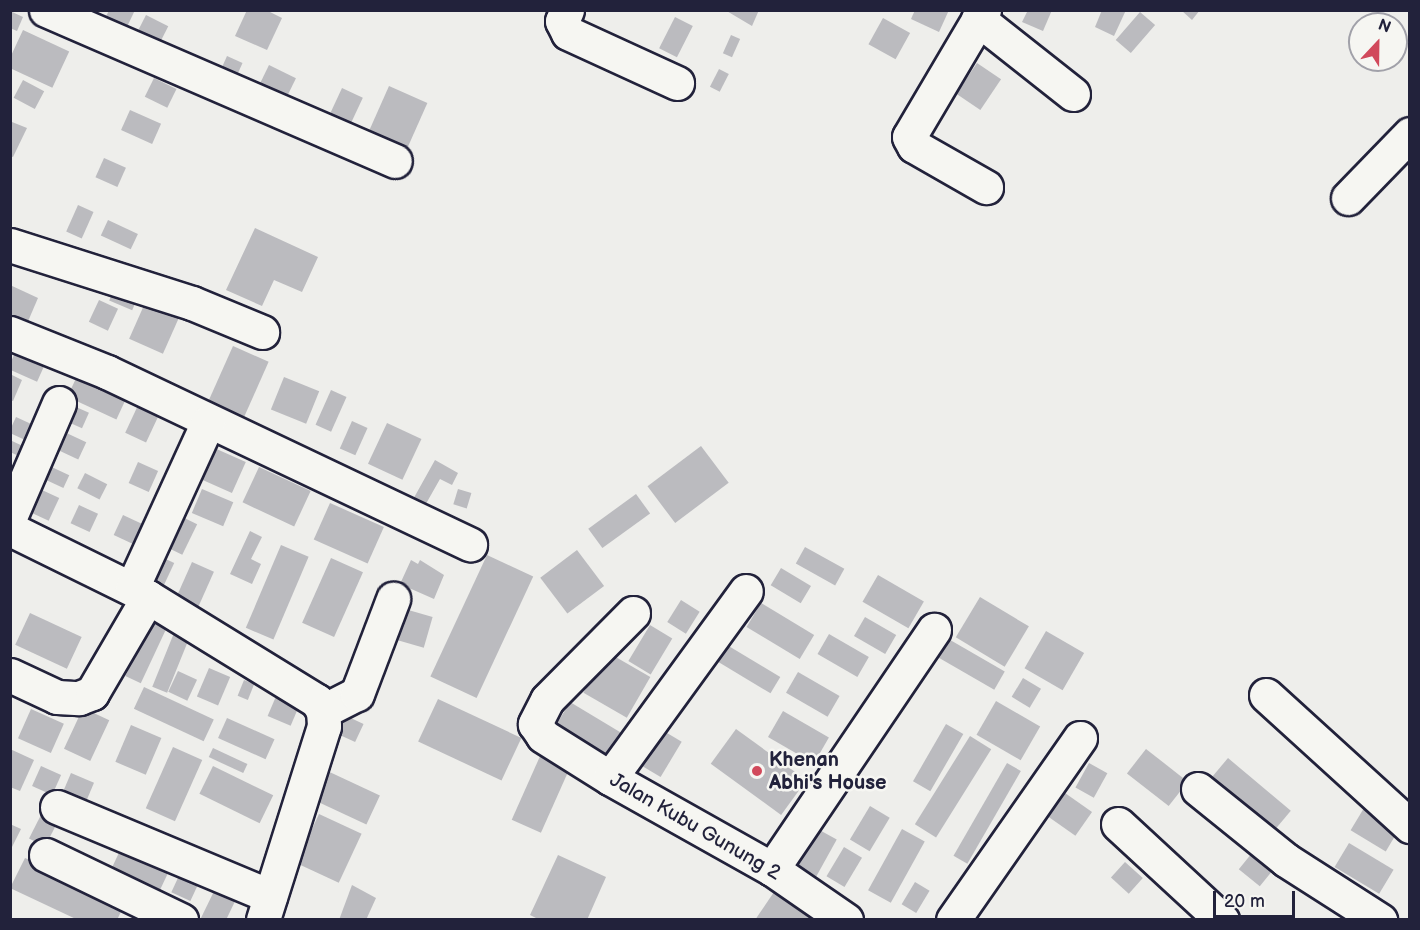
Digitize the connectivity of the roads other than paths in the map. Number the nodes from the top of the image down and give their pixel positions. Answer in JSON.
{"nodes":[{"id":1,"x":46,"y":10,"type":"edge"},
{"id":2,"x":567,"y":10,"type":"edge"},
{"id":3,"x":981,"y":15,"type":"edge"},
{"id":4,"x":677,"y":82,"type":"dead end"},
{"id":5,"x":1073,"y":94,"type":"dead end"},
{"id":6,"x":1410,"y":134,"type":"edge"},
{"id":7,"x":395,"y":161,"type":"dead end"},
{"id":8,"x":986,"y":187,"type":"dead end"},
{"id":9,"x":1348,"y":198,"type":"dead end"},
{"id":10,"x":10,"y":245,"type":"edge"},
{"id":11,"x":262,"y":332,"type":"dead end"},
{"id":12,"x":10,"y":333,"type":"edge"},
{"id":13,"x":59,"y":403,"type":"dead end"},
{"id":14,"x":208,"y":422,"type":"junction"},
{"id":15,"x":10,"y":517,"type":"edge"},
{"id":16,"x":10,"y":529,"type":"edge"},
{"id":17,"x":470,"y":544,"type":"dead end"},
{"id":18,"x":746,"y":591,"type":"dead end"},
{"id":19,"x":140,"y":592,"type":"junction"},
{"id":20,"x":393,"y":599,"type":"dead end"},
{"id":21,"x":633,"y":613,"type":"dead end"},
{"id":22,"x":934,"y":630,"type":"dead end"},
{"id":23,"x":10,"y":675,"type":"edge"},
{"id":24,"x":1266,"y":695,"type":"dead end"},
{"id":25,"x":324,"y":711,"type":"junction"},
{"id":26,"x":1080,"y":738,"type":"dead end"},
{"id":27,"x":610,"y":778,"type":"junction"},
{"id":28,"x":1198,"y":789,"type":"dead end"},
{"id":29,"x":57,"y":807,"type":"dead end"},
{"id":30,"x":1118,"y":825,"type":"dead end"},
{"id":31,"x":1410,"y":826,"type":"edge"},
{"id":32,"x":46,"y":855,"type":"dead end"},
{"id":33,"x":772,"y":869,"type":"junction"},
{"id":34,"x":267,"y":908,"type":"edge"},
{"id":35,"x":181,"y":920,"type":"edge"},
{"id":36,"x":846,"y":920,"type":"edge"},
{"id":37,"x":953,"y":920,"type":"edge"},
{"id":38,"x":1222,"y":920,"type":"edge"},
{"id":39,"x":1380,"y":920,"type":"edge"}],
"edges":[{"from":1,"to":7,"type":"street"},
{"from":2,"to":4,"type":"street"},
{"from":3,"to":5,"type":"street"},
{"from":3,"to":8,"type":"street"},
{"from":6,"to":9,"type":"street"},
{"from":10,"to":11,"type":"street"},
{"from":12,"to":14,"type":"street"},
{"from":13,"to":15,"type":"street"},
{"from":14,"to":17,"type":"street"},
{"from":14,"to":19,"type":"street"},
{"from":16,"to":19,"type":"street"},
{"from":18,"to":27,"type":"street"},
{"from":19,"to":23,"type":"street"},
{"from":19,"to":25,"type":"street"},
{"from":20,"to":25,"type":"street"},
{"from":21,"to":27,"type":"street","name":"Jalan Kubu Gunung 2"},
{"from":22,"to":33,"type":"street"},
{"from":24,"to":31,"type":"street"},
{"from":25,"to":34,"type":"street"},
{"from":26,"to":37,"type":"street"},
{"from":27,"to":33,"type":"street","name":"Jalan Kubu Gunung 2"},
{"from":28,"to":39,"type":"street"},
{"from":29,"to":34,"type":"street"},
{"from":30,"to":38,"type":"street"},
{"from":32,"to":35,"type":"street"},
{"from":33,"to":36,"type":"street","name":"Jalan Kubu Gunung 2"}]}
